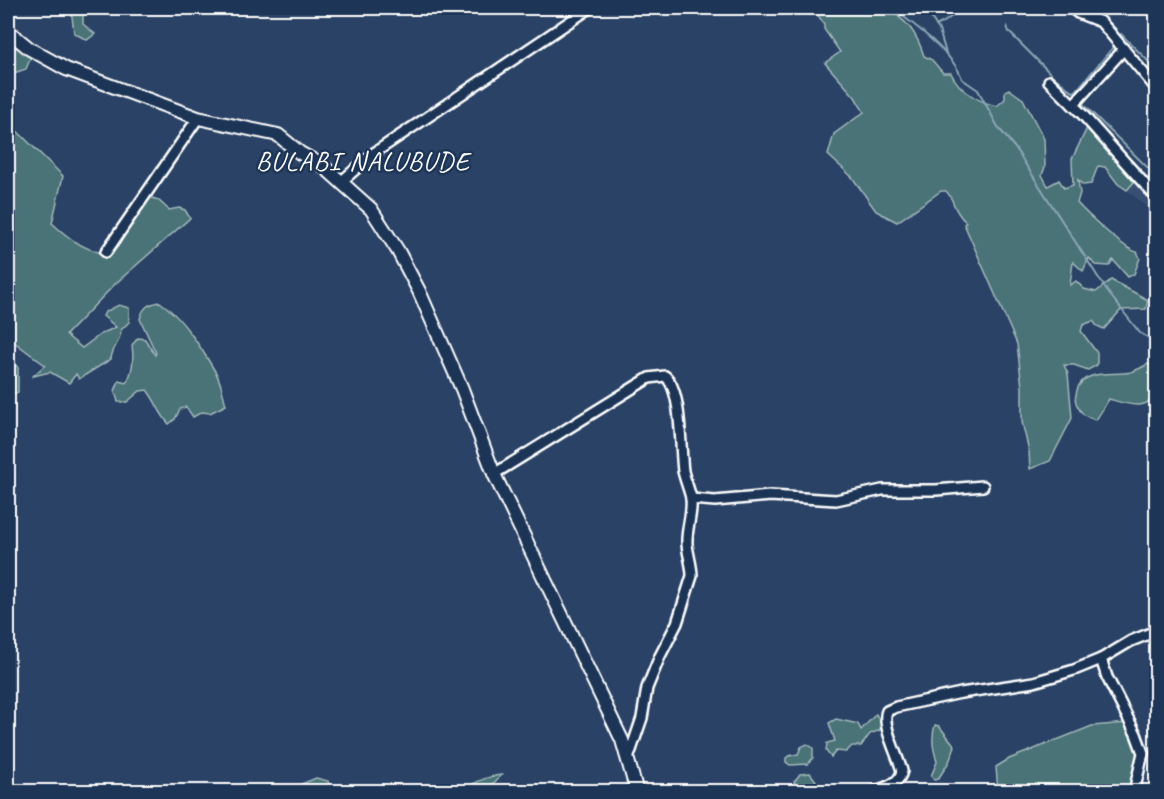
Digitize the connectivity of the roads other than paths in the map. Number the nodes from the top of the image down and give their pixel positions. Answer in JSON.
{"nodes":[{"id":1,"x":590,"y":8,"type":"edge"},
{"id":2,"x":1072,"y":8,"type":"edge"},
{"id":3,"x":8,"y":31,"type":"edge"},
{"id":4,"x":1124,"y":49,"type":"junction"},
{"id":5,"x":1049,"y":81,"type":"dead end"},
{"id":6,"x":1156,"y":87,"type":"edge"},
{"id":7,"x":1073,"y":105,"type":"junction"},
{"id":8,"x":198,"y":118,"type":"junction"},
{"id":9,"x":342,"y":181,"type":"junction"},
{"id":10,"x":1156,"y":196,"type":"edge"},
{"id":11,"x":106,"y":252,"type":"dead end"},
{"id":12,"x":494,"y":474,"type":"junction"},
{"id":13,"x":983,"y":486,"type":"dead end"},
{"id":14,"x":691,"y":499,"type":"junction"},
{"id":15,"x":1156,"y":631,"type":"edge"},
{"id":16,"x":1101,"y":659,"type":"junction"},
{"id":17,"x":628,"y":759,"type":"junction"},
{"id":18,"x":637,"y":792,"type":"edge"},
{"id":19,"x":873,"y":792,"type":"edge"},
{"id":20,"x":1134,"y":792,"type":"edge"}],
"edges":[{"from":1,"to":9,"type":"street"},
{"from":2,"to":4,"type":"street"},
{"from":3,"to":8,"type":"street"},
{"from":4,"to":6,"type":"street"},
{"from":4,"to":7,"type":"street"},
{"from":5,"to":7,"type":"street"},
{"from":7,"to":10,"type":"street"},
{"from":8,"to":9,"type":"street"},
{"from":8,"to":11,"type":"street"},
{"from":9,"to":12,"type":"street"},
{"from":12,"to":14,"type":"street"},
{"from":12,"to":17,"type":"street"},
{"from":13,"to":14,"type":"street"},
{"from":14,"to":17,"type":"street"},
{"from":15,"to":16,"type":"street"},
{"from":16,"to":19,"type":"street"},
{"from":16,"to":20,"type":"street"},
{"from":17,"to":18,"type":"street"}]}
